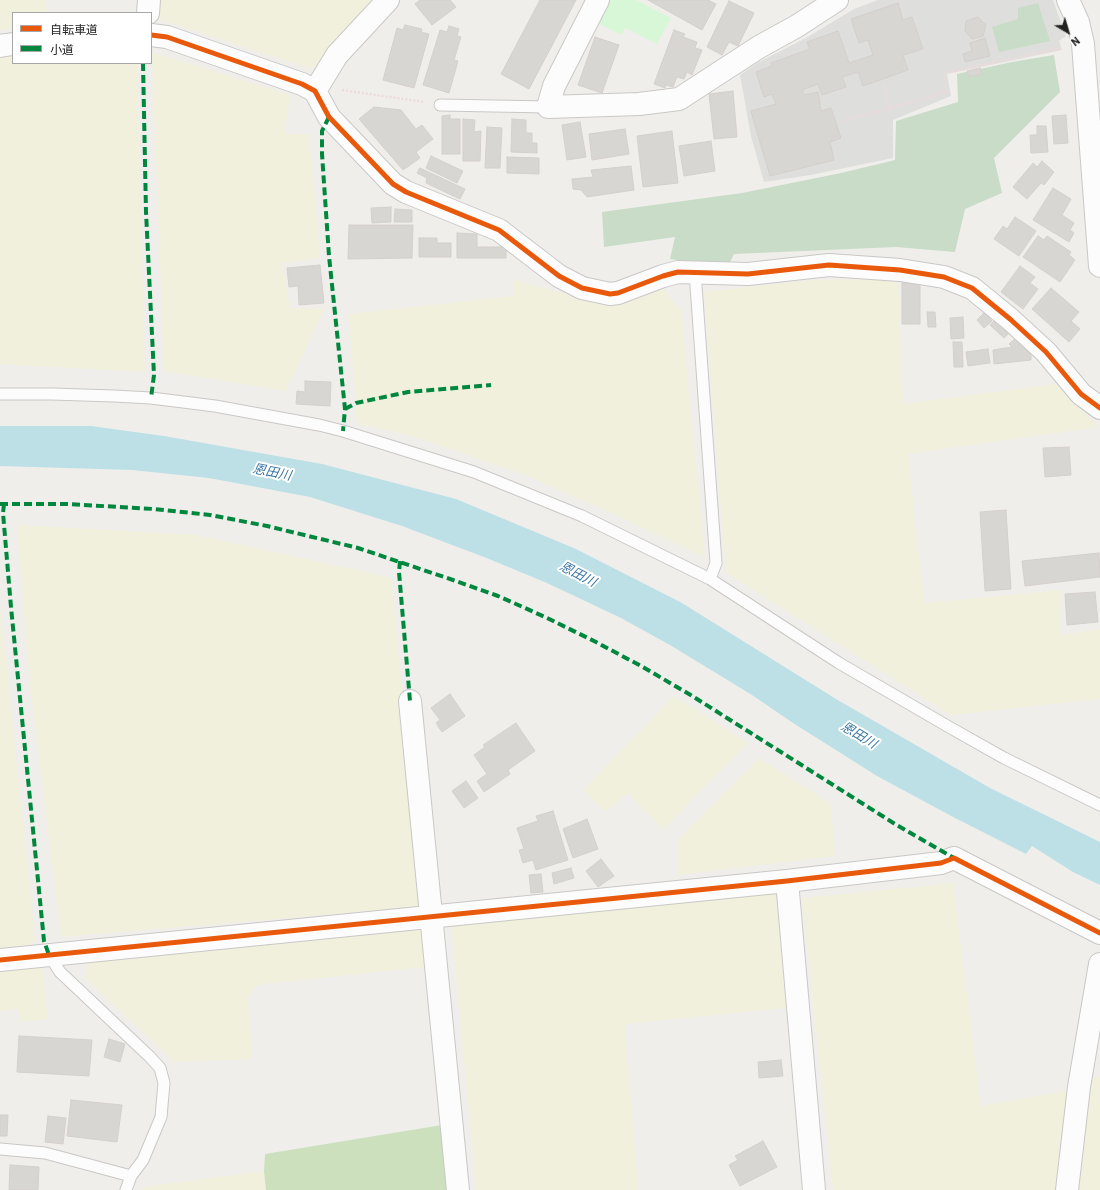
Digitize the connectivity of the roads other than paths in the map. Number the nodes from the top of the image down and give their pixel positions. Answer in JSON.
{"nodes":[{"id":1,"x":149,"y":0,"type":"edge"},
{"id":2,"x":388,"y":0,"type":"edge"},
{"id":3,"x":598,"y":0,"type":"edge"},
{"id":4,"x":837,"y":0,"type":"edge"},
{"id":5,"x":1068,"y":0,"type":"edge"},
{"id":6,"x":148,"y":12,"type":"edge"},
{"id":7,"x":152,"y":35,"type":"edge"},
{"id":8,"x":1092,"y":43,"type":"edge"},
{"id":9,"x":12,"y":44,"type":"edge"},
{"id":10,"x":0,"y":46,"type":"edge"},
{"id":11,"x":315,"y":90,"type":"junction"},
{"id":12,"x":440,"y":105,"type":"road end"},
{"id":13,"x":548,"y":107,"type":"junction"},
{"id":14,"x":1100,"y":266,"type":"edge"},
{"id":15,"x":695,"y":272,"type":"junction"},
{"id":16,"x":0,"y":394,"type":"edge"},
{"id":17,"x":1100,"y":408,"type":"edge"},
{"id":18,"x":710,"y":580,"type":"junction"},
{"id":19,"x":410,"y":701,"type":"dead end"},
{"id":20,"x":1100,"y":805,"type":"edge"},
{"id":21,"x":787,"y":881,"type":"junction"},
{"id":22,"x":431,"y":916,"type":"junction"},
{"id":23,"x":1100,"y":933,"type":"edge"},
{"id":24,"x":49,"y":955,"type":"junction"},
{"id":25,"x":0,"y":960,"type":"edge"},
{"id":26,"x":1100,"y":964,"type":"edge"},
{"id":27,"x":0,"y":1149,"type":"edge"},
{"id":28,"x":131,"y":1176,"type":"junction"},
{"id":29,"x":126,"y":1190,"type":"edge"},
{"id":30,"x":458,"y":1190,"type":"edge"},
{"id":31,"x":814,"y":1190,"type":"edge"},
{"id":32,"x":1067,"y":1190,"type":"edge"}],
"edges":[{"from":1,"to":6,"type":"street"},
{"from":2,"to":11,"type":"street"},
{"from":3,"to":13,"type":"street"},
{"from":4,"to":13,"type":"street"},
{"from":5,"to":8,"type":"street"},
{"from":7,"to":11,"type":"street"},
{"from":8,"to":14,"type":"street"},
{"from":9,"to":10,"type":"street"},
{"from":11,"to":15,"type":"street"},
{"from":12,"to":13,"type":"lane"},
{"from":15,"to":17,"type":"street"},
{"from":15,"to":18,"type":"lane"},
{"from":16,"to":18,"type":"lane"},
{"from":18,"to":20,"type":"lane"},
{"from":19,"to":22,"type":"street"},
{"from":21,"to":22,"type":"street"},
{"from":21,"to":23,"type":"street"},
{"from":21,"to":31,"type":"street"},
{"from":22,"to":24,"type":"street"},
{"from":22,"to":30,"type":"street"},
{"from":24,"to":25,"type":"street"},
{"from":24,"to":28,"type":"lane"},
{"from":26,"to":32,"type":"street"},
{"from":27,"to":28,"type":"lane"},
{"from":28,"to":29,"type":"lane"}]}
